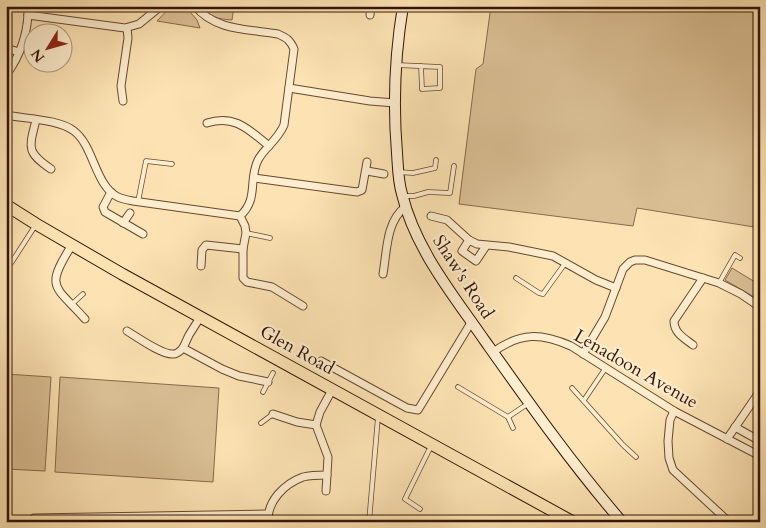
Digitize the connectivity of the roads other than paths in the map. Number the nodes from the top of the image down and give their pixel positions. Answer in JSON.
{"nodes":[{"id":1,"x":28,"y":6,"type":"edge"},
{"id":2,"x":161,"y":6,"type":"edge"},
{"id":3,"x":195,"y":6,"type":"edge"},
{"id":4,"x":371,"y":6,"type":"edge"},
{"id":5,"x":403,"y":6,"type":"edge"},
{"id":6,"x":28,"y":15,"type":"junction"},
{"id":7,"x":370,"y":15,"type":"dead end"},
{"id":8,"x":127,"y":28,"type":"junction"},
{"id":9,"x":6,"y":48,"type":"edge"},
{"id":10,"x":19,"y":52,"type":"junction"},
{"id":11,"x":397,"y":65,"type":"junction"},
{"id":12,"x":422,"y":66,"type":"junction"},
{"id":13,"x":6,"y":75,"type":"edge"},
{"id":14,"x":289,"y":88,"type":"junction"},
{"id":15,"x":123,"y":101,"type":"dead end"},
{"id":16,"x":395,"y":103,"type":"junction"},
{"id":17,"x":6,"y":115,"type":"edge"},
{"id":18,"x":36,"y":120,"type":"junction"},
{"id":19,"x":208,"y":123,"type":"dead end"},
{"id":20,"x":269,"y":146,"type":"junction"},
{"id":21,"x":436,"y":160,"type":"dead end"},
{"id":22,"x":367,"y":162,"type":"dead end"},
{"id":23,"x":172,"y":164,"type":"dead end"},
{"id":24,"x":454,"y":166,"type":"dead end"},
{"id":25,"x":51,"y":169,"type":"dead end"},
{"id":26,"x":367,"y":172,"type":"junction"},
{"id":27,"x":398,"y":172,"type":"junction"},
{"id":28,"x":384,"y":174,"type":"dead end"},
{"id":29,"x":254,"y":178,"type":"junction"},
{"id":30,"x":111,"y":192,"type":"junction"},
{"id":31,"x":402,"y":196,"type":"junction"},
{"id":32,"x":138,"y":202,"type":"junction"},
{"id":33,"x":7,"y":206,"type":"edge"},
{"id":34,"x":405,"y":207,"type":"junction"},
{"id":35,"x":130,"y":212,"type":"dead end"},
{"id":36,"x":240,"y":216,"type":"junction"},
{"id":37,"x":431,"y":216,"type":"dead end"},
{"id":38,"x":123,"y":223,"type":"junction"},
{"id":39,"x":36,"y":224,"type":"junction"},
{"id":40,"x":246,"y":233,"type":"junction"},
{"id":41,"x":143,"y":234,"type":"dead end"},
{"id":42,"x":270,"y":238,"type":"dead end"},
{"id":43,"x":469,"y":240,"type":"junction"},
{"id":44,"x":72,"y":245,"type":"junction"},
{"id":45,"x":486,"y":246,"type":"junction"},
{"id":46,"x":243,"y":249,"type":"junction"},
{"id":47,"x":740,"y":258,"type":"dead end"},
{"id":48,"x":566,"y":262,"type":"junction"},
{"id":49,"x":200,"y":266,"type":"dead end"},
{"id":50,"x":6,"y":270,"type":"edge"},
{"id":51,"x":383,"y":274,"type":"dead end"},
{"id":52,"x":516,"y":278,"type":"dead end"},
{"id":53,"x":703,"y":278,"type":"junction"},
{"id":54,"x":718,"y":283,"type":"junction"},
{"id":55,"x":616,"y":288,"type":"junction"},
{"id":56,"x":83,"y":294,"type":"dead end"},
{"id":57,"x":72,"y":304,"type":"junction"},
{"id":58,"x":303,"y":306,"type":"dead end"},
{"id":59,"x":760,"y":306,"type":"edge"},
{"id":60,"x":201,"y":316,"type":"junction"},
{"id":61,"x":85,"y":319,"type":"dead end"},
{"id":62,"x":472,"y":321,"type":"junction"},
{"id":63,"x":127,"y":331,"type":"dead end"},
{"id":64,"x":693,"y":345,"type":"dead end"},
{"id":65,"x":183,"y":348,"type":"junction"},
{"id":66,"x":493,"y":352,"type":"junction"},
{"id":67,"x":583,"y":354,"type":"junction"},
{"id":68,"x":321,"y":361,"type":"dead end"},
{"id":69,"x":605,"y":369,"type":"junction"},
{"id":70,"x":272,"y":373,"type":"dead end"},
{"id":71,"x":268,"y":382,"type":"junction"},
{"id":72,"x":458,"y":387,"type":"dead end"},
{"id":73,"x":572,"y":388,"type":"dead end"},
{"id":74,"x":332,"y":390,"type":"junction"},
{"id":75,"x":760,"y":391,"type":"edge"},
{"id":76,"x":263,"y":392,"type":"dead end"},
{"id":77,"x":584,"y":400,"type":"junction"},
{"id":78,"x":529,"y":403,"type":"junction"},
{"id":79,"x":674,"y":411,"type":"junction"},
{"id":80,"x":274,"y":414,"type":"joint"},
{"id":81,"x":378,"y":415,"type":"junction"},
{"id":82,"x":508,"y":417,"type":"junction"},
{"id":83,"x":261,"y":423,"type":"dead end"},
{"id":84,"x":316,"y":425,"type":"junction"},
{"id":85,"x":735,"y":427,"type":"junction"},
{"id":86,"x":513,"y":428,"type":"dead end"},
{"id":87,"x":726,"y":439,"type":"junction"},
{"id":88,"x":760,"y":441,"type":"edge"},
{"id":89,"x":432,"y":444,"type":"junction"},
{"id":90,"x":760,"y":456,"type":"edge"},
{"id":91,"x":636,"y":457,"type":"dead end"},
{"id":92,"x":327,"y":475,"type":"junction"},
{"id":93,"x":326,"y":491,"type":"dead end"},
{"id":94,"x":420,"y":509,"type":"dead end"},
{"id":95,"x":721,"y":513,"type":"junction"},
{"id":96,"x":552,"y":517,"type":"edge"},
{"id":97,"x":611,"y":517,"type":"edge"},
{"id":98,"x":34,"y":518,"type":"joint"},
{"id":99,"x":267,"y":518,"type":"edge"},
{"id":100,"x":41,"y":520,"type":"edge"},
{"id":101,"x":18,"y":522,"type":"edge"},
{"id":102,"x":369,"y":522,"type":"edge"},
{"id":103,"x":572,"y":522,"type":"edge"},
{"id":104,"x":622,"y":522,"type":"edge"},
{"id":105,"x":713,"y":522,"type":"edge"},
{"id":106,"x":729,"y":522,"type":"edge"}],
"edges":[{"from":1,"to":6,"type":"street"},
{"from":2,"to":8,"type":"street"},
{"from":3,"to":14,"type":"street"},
{"from":4,"to":7,"type":"street"},
{"from":5,"to":11,"type":"street","name":"Shaw's Road"},
{"from":6,"to":8,"type":"street"},
{"from":6,"to":10,"type":"street"},
{"from":8,"to":15,"type":"street"},
{"from":9,"to":10,"type":"street"},
{"from":10,"to":13,"type":"street"},
{"from":11,"to":12,"type":"lane"},
{"from":11,"to":16,"type":"street","name":"Shaw's Road"},
{"from":12,"to":12,"type":"lane"},
{"from":14,"to":16,"type":"street"},
{"from":14,"to":20,"type":"street"},
{"from":16,"to":27,"type":"street","name":"Shaw's Road"},
{"from":17,"to":18,"type":"street"},
{"from":18,"to":25,"type":"street"},
{"from":18,"to":30,"type":"street"},
{"from":19,"to":20,"type":"street"},
{"from":20,"to":29,"type":"street"},
{"from":21,"to":27,"type":"lane"},
{"from":22,"to":26,"type":"street"},
{"from":23,"to":32,"type":"lane"},
{"from":24,"to":31,"type":"lane"},
{"from":26,"to":28,"type":"street"},
{"from":26,"to":29,"type":"street"},
{"from":27,"to":31,"type":"street","name":"Shaw's Road"},
{"from":29,"to":36,"type":"street"},
{"from":30,"to":32,"type":"street"},
{"from":30,"to":38,"type":"street"},
{"from":31,"to":34,"type":"street","name":"Shaw's Road"},
{"from":32,"to":36,"type":"street"},
{"from":33,"to":39,"type":"main road","name":"Glen Road"},
{"from":34,"to":51,"type":"street"},
{"from":34,"to":62,"type":"street","name":"Shaw's Road"},
{"from":35,"to":38,"type":"street"},
{"from":36,"to":40,"type":"street"},
{"from":37,"to":43,"type":"street"},
{"from":38,"to":41,"type":"street"},
{"from":39,"to":44,"type":"main road","name":"Glen Road"},
{"from":39,"to":50,"type":"lane"},
{"from":40,"to":42,"type":"lane"},
{"from":40,"to":46,"type":"street"},
{"from":43,"to":45,"type":"street"},
{"from":43,"to":45,"type":"street"},
{"from":44,"to":57,"type":"street"},
{"from":44,"to":60,"type":"main road","name":"Glen Road"},
{"from":45,"to":48,"type":"street"},
{"from":46,"to":49,"type":"street"},
{"from":46,"to":58,"type":"street"},
{"from":47,"to":54,"type":"lane"},
{"from":48,"to":52,"type":"lane"},
{"from":48,"to":55,"type":"street"},
{"from":53,"to":54,"type":"street"},
{"from":53,"to":55,"type":"street"},
{"from":53,"to":64,"type":"street"},
{"from":54,"to":59,"type":"street"},
{"from":55,"to":67,"type":"street"},
{"from":56,"to":57,"type":"lane"},
{"from":57,"to":61,"type":"street"},
{"from":60,"to":65,"type":"street"},
{"from":60,"to":74,"type":"main road","name":"Glen Road"},
{"from":62,"to":66,"type":"street","name":"Shaw's Road"},
{"from":62,"to":68,"type":"street"},
{"from":63,"to":65,"type":"street"},
{"from":65,"to":71,"type":"street"},
{"from":66,"to":67,"type":"street","name":"Lenadoon Avenue"},
{"from":66,"to":78,"type":"street","name":"Shaw's Road"},
{"from":67,"to":69,"type":"street","name":"Lenadoon Avenue"},
{"from":69,"to":77,"type":"lane"},
{"from":69,"to":79,"type":"street","name":"Lenadoon Avenue"},
{"from":70,"to":71,"type":"lane"},
{"from":71,"to":76,"type":"lane"},
{"from":72,"to":82,"type":"lane"},
{"from":73,"to":77,"type":"lane"},
{"from":74,"to":81,"type":"main road","name":"Glen Road"},
{"from":74,"to":84,"type":"street"},
{"from":75,"to":85,"type":"street"},
{"from":77,"to":91,"type":"lane"},
{"from":78,"to":82,"type":"lane"},
{"from":78,"to":97,"type":"street","name":"Shaw's Road"},
{"from":79,"to":87,"type":"street","name":"Lenadoon Avenue"},
{"from":79,"to":95,"type":"street"},
{"from":80,"to":83,"type":"lane"},
{"from":80,"to":84,"type":"street"},
{"from":81,"to":89,"type":"main road","name":"Glen Road"},
{"from":81,"to":102,"type":"lane"},
{"from":82,"to":86,"type":"lane"},
{"from":84,"to":92,"type":"street"},
{"from":85,"to":87,"type":"street"},
{"from":85,"to":88,"type":"street"},
{"from":87,"to":90,"type":"street","name":"Lenadoon Avenue"},
{"from":89,"to":94,"type":"lane"},
{"from":89,"to":96,"type":"main road","name":"Glen Road"},
{"from":92,"to":93,"type":"street"},
{"from":92,"to":99,"type":"street"},
{"from":95,"to":105,"type":"lane"},
{"from":95,"to":106,"type":"street"},
{"from":96,"to":103,"type":"main road","name":"Glen Road"},
{"from":97,"to":104,"type":"street","name":"Shaw's Road"},
{"from":98,"to":100,"type":"street"},
{"from":98,"to":101,"type":"lane"},
{"from":99,"to":100,"type":"street"}]}
